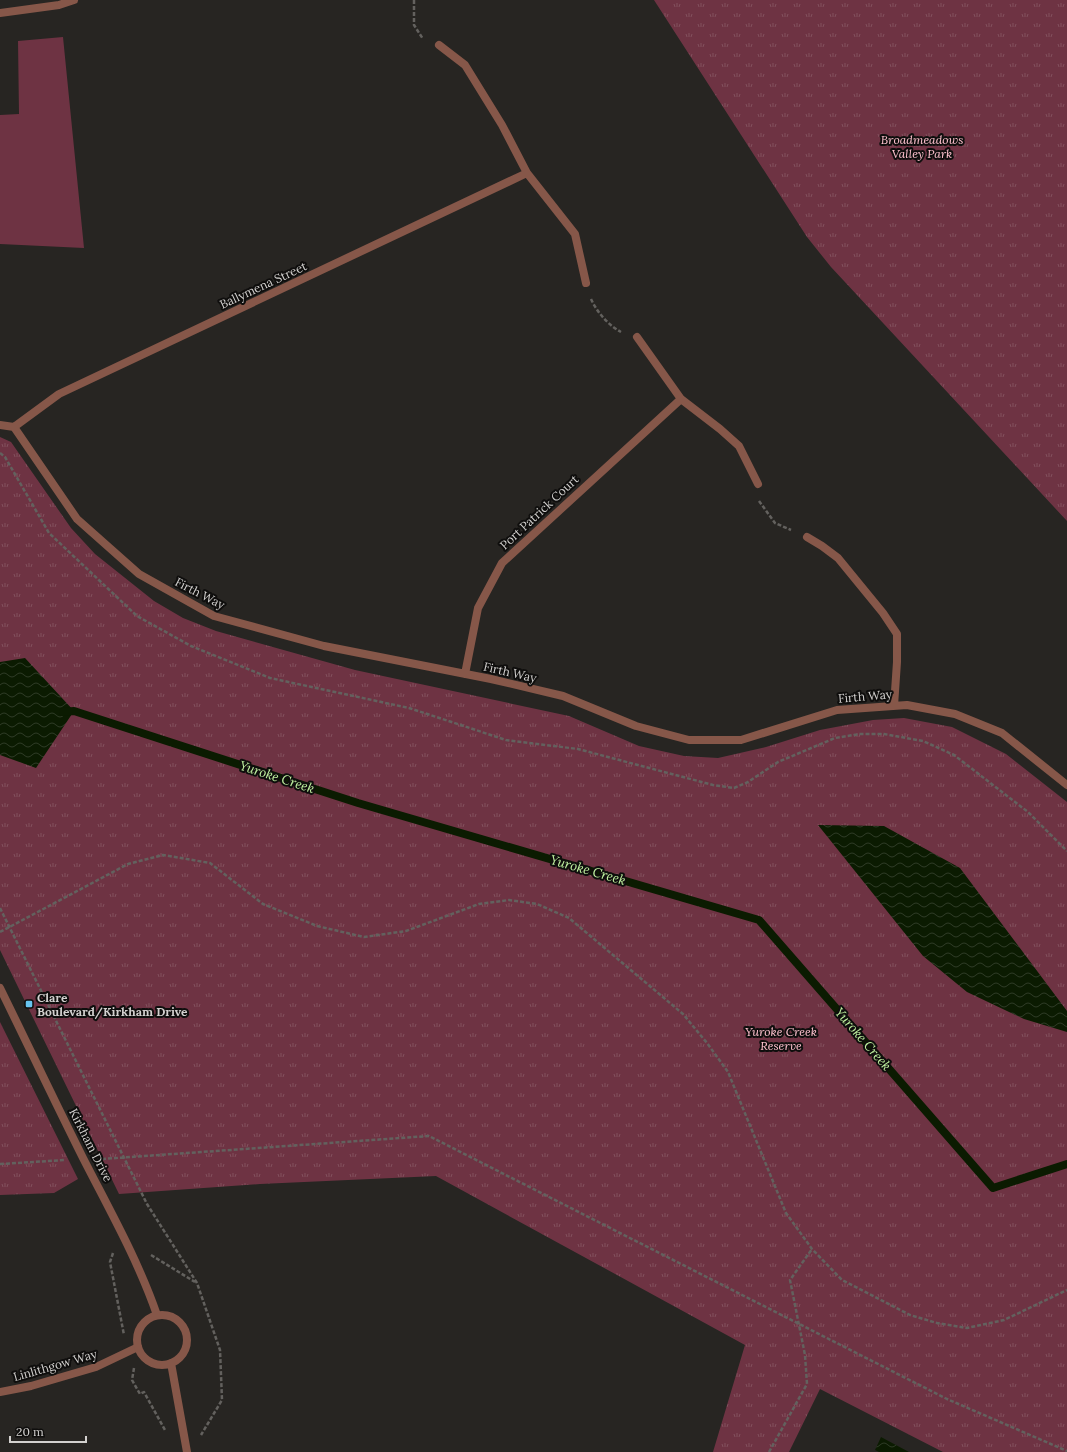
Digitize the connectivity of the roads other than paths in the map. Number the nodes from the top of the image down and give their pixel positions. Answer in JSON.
{"nodes":[{"id":1,"x":74,"y":0,"type":"edge"},
{"id":2,"x":0,"y":13,"type":"edge"},
{"id":3,"x":439,"y":44,"type":"road end"},
{"id":4,"x":527,"y":173,"type":"junction"},
{"id":5,"x":586,"y":283,"type":"road end"},
{"id":6,"x":638,"y":337,"type":"road end"},
{"id":7,"x":681,"y":399,"type":"junction"},
{"id":8,"x":0,"y":425,"type":"edge"},
{"id":9,"x":14,"y":427,"type":"junction"},
{"id":10,"x":758,"y":484,"type":"road end"},
{"id":11,"x":807,"y":537,"type":"road end"},
{"id":12,"x":465,"y":674,"type":"junction"},
{"id":13,"x":894,"y":706,"type":"junction"},
{"id":14,"x":1067,"y":786,"type":"edge"},
{"id":15,"x":0,"y":988,"type":"edge"},
{"id":16,"x":157,"y":1315,"type":"junction"},
{"id":17,"x":138,"y":1347,"type":"junction"},
{"id":18,"x":171,"y":1363,"type":"junction"},
{"id":19,"x":0,"y":1392,"type":"edge"},
{"id":20,"x":187,"y":1452,"type":"edge"}],
"edges":[{"from":1,"to":2,"type":"street"},
{"from":3,"to":4,"type":"street"},
{"from":4,"to":5,"type":"street"},
{"from":4,"to":9,"type":"street","name":"Ballymena Street"},
{"from":6,"to":7,"type":"street"},
{"from":7,"to":10,"type":"street"},
{"from":7,"to":12,"type":"street","name":"Port Patrick Court"},
{"from":8,"to":9,"type":"street"},
{"from":9,"to":12,"type":"street","name":"Firth Way"},
{"from":11,"to":13,"type":"street"},
{"from":12,"to":13,"type":"street","name":"Firth Way"},
{"from":13,"to":14,"type":"street","name":"Firth Way"},
{"from":15,"to":16,"type":"street","name":"Kirkham Drive"},
{"from":16,"to":17,"type":"street"},
{"from":16,"to":18,"type":"street"},
{"from":17,"to":18,"type":"street"},
{"from":17,"to":19,"type":"street","name":"Linlithgow Way"},
{"from":18,"to":20,"type":"street"}]}
